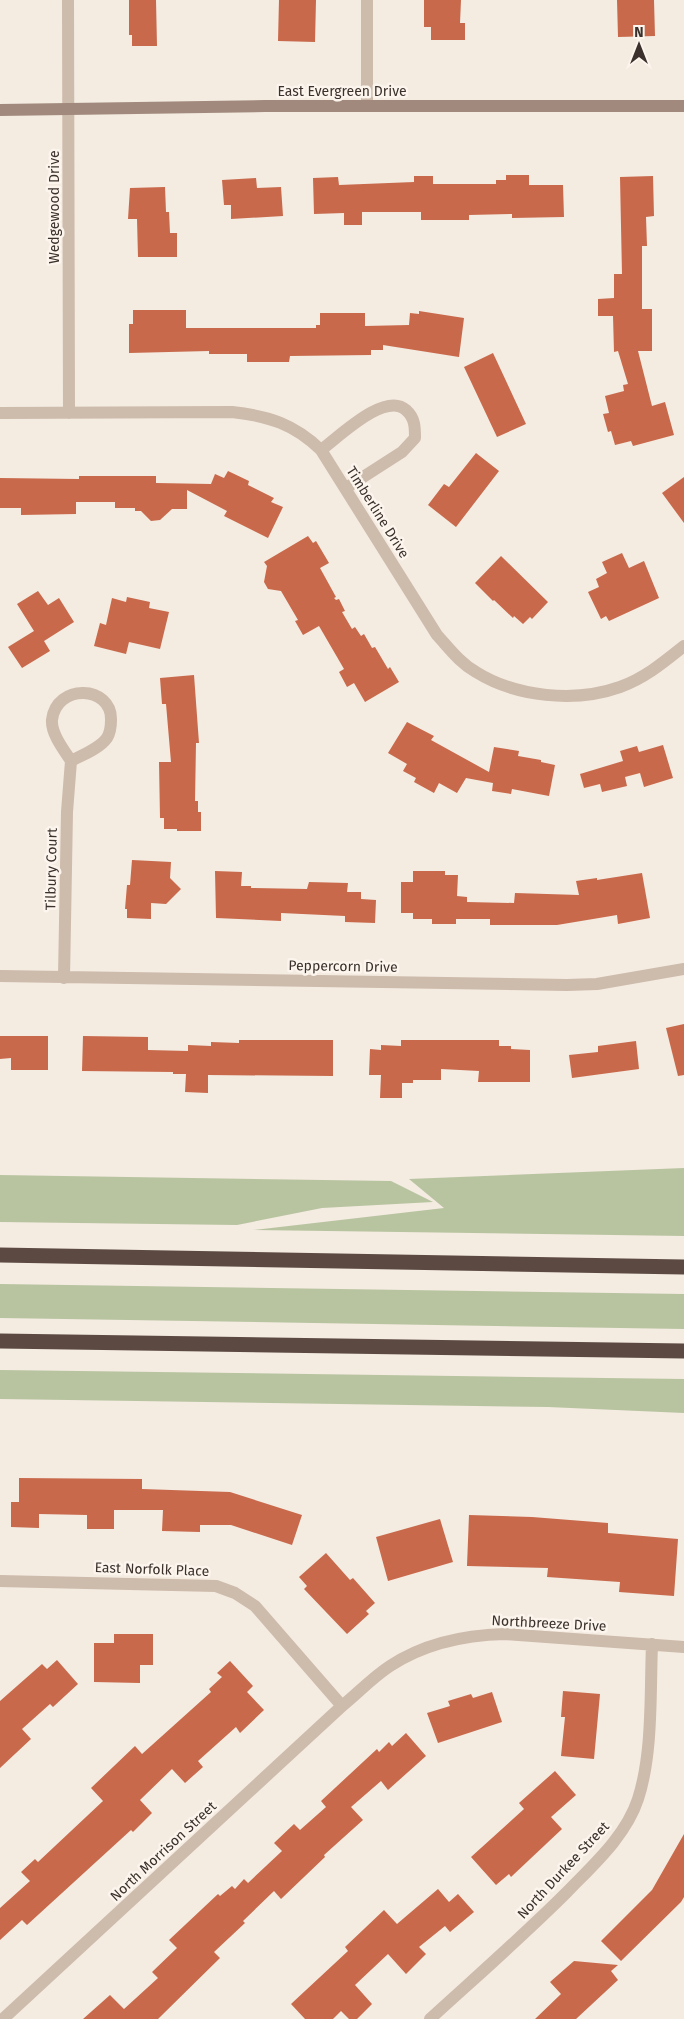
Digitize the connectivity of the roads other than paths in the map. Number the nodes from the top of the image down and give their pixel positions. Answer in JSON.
{"nodes":[{"id":1,"x":68,"y":0,"type":"edge"},
{"id":2,"x":367,"y":0,"type":"edge"},
{"id":3,"x":367,"y":106,"type":"junction"},
{"id":4,"x":684,"y":106,"type":"edge"},
{"id":5,"x":0,"y":110,"type":"edge"},
{"id":6,"x":68,"y":110,"type":"junction"},
{"id":7,"x":0,"y":413,"type":"edge"},
{"id":8,"x":69,"y":413,"type":"junction"},
{"id":9,"x":321,"y":450,"type":"junction"},
{"id":10,"x":346,"y":488,"type":"junction"},
{"id":11,"x":684,"y":646,"type":"edge"},
{"id":12,"x":71,"y":762,"type":"junction"},
{"id":13,"x":684,"y":969,"type":"edge"},
{"id":14,"x":0,"y":976,"type":"edge"},
{"id":15,"x":64,"y":978,"type":"junction"},
{"id":16,"x":0,"y":1256,"type":"edge"},
{"id":17,"x":684,"y":1267,"type":"edge"},
{"id":18,"x":0,"y":1341,"type":"edge"},
{"id":19,"x":684,"y":1351,"type":"edge"},
{"id":20,"x":0,"y":1580,"type":"edge"},
{"id":21,"x":652,"y":1644,"type":"junction"},
{"id":22,"x":684,"y":1647,"type":"edge"},
{"id":23,"x":342,"y":1706,"type":"junction"},
{"id":24,"x":4,"y":2019,"type":"edge"},
{"id":25,"x":430,"y":2019,"type":"edge"}],
"edges":[{"from":1,"to":6,"type":"street","name":"Wedgewood Drive"},
{"from":2,"to":3,"type":"street"},
{"from":3,"to":4,"type":"street","name":"East Evergreen Drive"},
{"from":3,"to":6,"type":"street","name":"East Evergreen Drive"},
{"from":5,"to":6,"type":"street","name":"East Evergreen Drive"},
{"from":6,"to":8,"type":"street","name":"Wedgewood Drive"},
{"from":7,"to":8,"type":"street","name":"Timberline Drive"},
{"from":8,"to":9,"type":"street","name":"Timberline Drive"},
{"from":9,"to":10,"type":"street","name":"Timberline Drive"},
{"from":9,"to":10,"type":"street"},
{"from":10,"to":11,"type":"street","name":"Timberline Drive"},
{"from":12,"to":12,"type":"street"},
{"from":12,"to":15,"type":"street","name":"Tilbury Court"},
{"from":13,"to":15,"type":"street","name":"Peppercorn Drive"},
{"from":14,"to":15,"type":"street","name":"Peppercorn Drive"},
{"from":16,"to":17,"type":"highway"},
{"from":18,"to":19,"type":"highway"},
{"from":20,"to":23,"type":"street","name":"East Norfolk Place"},
{"from":21,"to":22,"type":"street","name":"Northbreeze Drive"},
{"from":21,"to":23,"type":"street","name":"Northbreeze Drive"},
{"from":21,"to":25,"type":"street","name":"North Durkee Street"},
{"from":23,"to":24,"type":"street","name":"North Morrison Street"}]}
